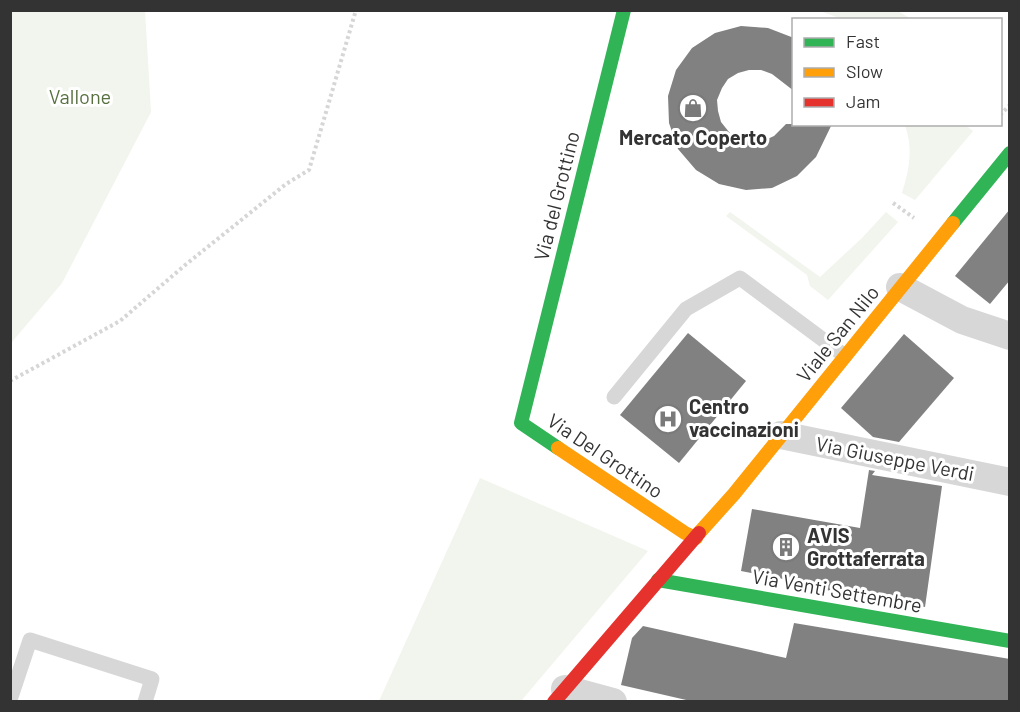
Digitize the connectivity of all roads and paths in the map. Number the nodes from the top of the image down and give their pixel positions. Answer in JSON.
{"nodes":[{"id":1,"x":356,"y":10,"type":"edge"},
{"id":2,"x":624,"y":10,"type":"edge"},
{"id":3,"x":1010,"y":153,"type":"edge"},
{"id":4,"x":893,"y":203,"type":"dead end"},
{"id":5,"x":914,"y":218,"type":"dead end"},
{"id":6,"x":900,"y":287,"type":"junction"},
{"id":7,"x":1010,"y":336,"type":"edge"},
{"id":8,"x":845,"y":356,"type":"junction"},
{"id":9,"x":10,"y":381,"type":"edge"},
{"id":10,"x":528,"y":391,"type":"joint"},
{"id":11,"x":614,"y":397,"type":"dead end"},
{"id":12,"x":781,"y":435,"type":"junction"},
{"id":13,"x":1010,"y":482,"type":"edge"},
{"id":14,"x":696,"y":538,"type":"junction"},
{"id":15,"x":658,"y":580,"type":"junction"},
{"id":16,"x":1010,"y":641,"type":"edge"},
{"id":17,"x":560,"y":695,"type":"edge"},
{"id":18,"x":10,"y":700,"type":"edge"},
{"id":19,"x":145,"y":702,"type":"edge"},
{"id":20,"x":613,"y":702,"type":"edge"}],
"edges":[{"from":1,"to":9,"type":"path"},
{"from":2,"to":10,"type":"street","name":"Via del Grottino"},
{"from":3,"to":6,"type":"street","name":"Viale San Nilo"},
{"from":4,"to":5,"type":"path"},
{"from":6,"to":7,"type":"street"},
{"from":6,"to":8,"type":"street","name":"Viale San Nilo"},
{"from":8,"to":11,"type":"lane"},
{"from":8,"to":12,"type":"street","name":"Viale San Nilo"},
{"from":10,"to":14,"type":"street","name":"Via Del Grottino"},
{"from":12,"to":13,"type":"street","name":"Via Giuseppe Verdi"},
{"from":12,"to":14,"type":"street","name":"Viale San Nilo"},
{"from":14,"to":15,"type":"street","name":"Viale San Nilo"},
{"from":15,"to":16,"type":"street","name":"Via Venti Settembre"},
{"from":15,"to":17,"type":"street","name":"Viale San Nilo"},
{"from":17,"to":20,"type":"street"},
{"from":18,"to":19,"type":"lane"}]}
